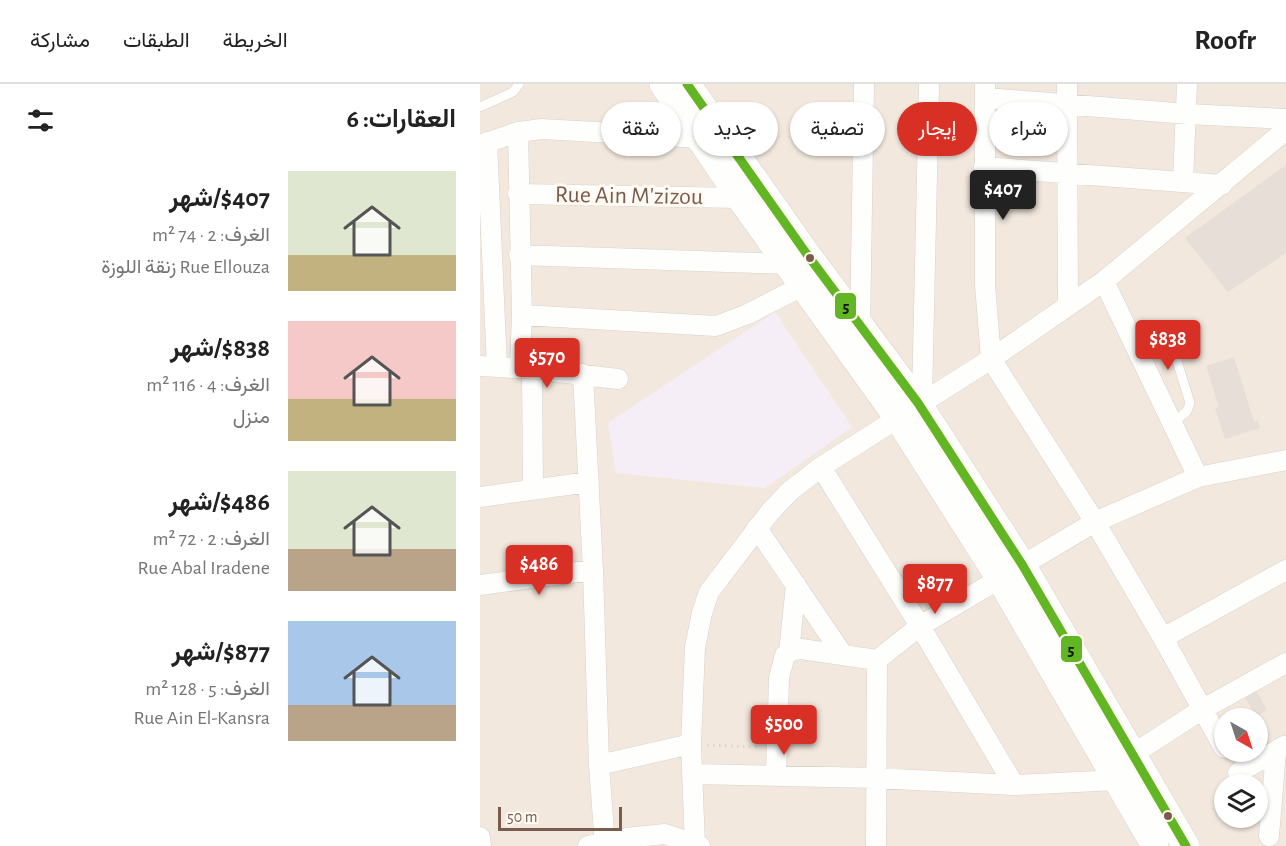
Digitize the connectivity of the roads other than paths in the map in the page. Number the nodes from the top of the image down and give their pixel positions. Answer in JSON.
{"nodes":[{"id":1,"x":519,"y":84,"type":"edge"},
{"id":2,"x":663,"y":84,"type":"edge"},
{"id":3,"x":687,"y":84,"type":"edge"},
{"id":4,"x":864,"y":84,"type":"edge"},
{"id":5,"x":929,"y":84,"type":"edge"},
{"id":6,"x":1067,"y":84,"type":"edge"},
{"id":7,"x":1187,"y":84,"type":"edge"},
{"id":8,"x":986,"y":91,"type":"edge"},
{"id":9,"x":1054,"y":102,"type":"edge"},
{"id":10,"x":1066,"y":102,"type":"edge"},
{"id":11,"x":1068,"y":104,"type":"edge"},
{"id":12,"x":480,"y":106,"type":"edge"},
{"id":13,"x":1188,"y":114,"type":"junction"},
{"id":14,"x":1286,"y":118,"type":"edge"},
{"id":15,"x":693,"y":128,"type":"edge"},
{"id":16,"x":1286,"y":130,"type":"edge"},
{"id":17,"x":518,"y":132,"type":"junction"},
{"id":18,"x":693,"y":138,"type":"edge"},
{"id":19,"x":484,"y":143,"type":"edge"},
{"id":20,"x":712,"y":156,"type":"edge"},
{"id":21,"x":1068,"y":156,"type":"edge"},
{"id":22,"x":984,"y":167,"type":"junction"},
{"id":23,"x":1068,"y":173,"type":"junction"},
{"id":24,"x":1183,"y":182,"type":"junction"},
{"id":25,"x":1221,"y":185,"type":"junction"},
{"id":26,"x":518,"y":194,"type":"junction"},
{"id":27,"x":740,"y":198,"type":"junction"},
{"id":28,"x":519,"y":255,"type":"junction"},
{"id":29,"x":797,"y":275,"type":"junction"},
{"id":30,"x":1104,"y":281,"type":"junction"},
{"id":31,"x":1068,"y":306,"type":"junction"},
{"id":32,"x":522,"y":315,"type":"junction"},
{"id":33,"x":861,"y":327,"type":"junction"},
{"id":34,"x":1128,"y":331,"type":"junction"},
{"id":35,"x":991,"y":359,"type":"junction"},
{"id":36,"x":489,"y":367,"type":"edge"},
{"id":37,"x":526,"y":368,"type":"junction"},
{"id":38,"x":583,"y":374,"type":"junction"},
{"id":39,"x":618,"y":379,"type":"dead end"},
{"id":40,"x":912,"y":407,"type":"junction"},
{"id":41,"x":1173,"y":423,"type":"junction"},
{"id":42,"x":1286,"y":460,"type":"edge"},
{"id":43,"x":821,"y":467,"type":"junction"},
{"id":44,"x":1198,"y":477,"type":"junction"},
{"id":45,"x":589,"y":483,"type":"junction"},
{"id":46,"x":533,"y":489,"type":"junction"},
{"id":47,"x":480,"y":497,"type":"edge"},
{"id":48,"x":1095,"y":522,"type":"junction"},
{"id":49,"x":757,"y":528,"type":"junction"},
{"id":50,"x":1023,"y":566,"type":"junction"},
{"id":51,"x":593,"y":570,"type":"junction"},
{"id":52,"x":1286,"y":570,"type":"edge"},
{"id":53,"x":1000,"y":579,"type":"junction"},
{"id":54,"x":480,"y":585,"type":"edge"},
{"id":55,"x":796,"y":585,"type":"junction"},
{"id":56,"x":920,"y":626,"type":"junction"},
{"id":57,"x":1163,"y":638,"type":"junction"},
{"id":58,"x":789,"y":652,"type":"junction"},
{"id":59,"x":843,"y":655,"type":"junction"},
{"id":60,"x":877,"y":660,"type":"junction"},
{"id":61,"x":1286,"y":663,"type":"edge"},
{"id":62,"x":1203,"y":709,"type":"junction"},
{"id":63,"x":1214,"y":730,"type":"edge"},
{"id":64,"x":691,"y":744,"type":"junction"},
{"id":65,"x":1281,"y":748,"type":"edge"},
{"id":66,"x":1132,"y":754,"type":"junction"},
{"id":67,"x":599,"y":765,"type":"junction"},
{"id":68,"x":693,"y":774,"type":"junction"},
{"id":69,"x":1247,"y":774,"type":"edge"},
{"id":70,"x":776,"y":775,"type":"junction"},
{"id":71,"x":875,"y":778,"type":"junction"},
{"id":72,"x":1118,"y":780,"type":"junction"},
{"id":73,"x":1014,"y":785,"type":"junction"},
{"id":74,"x":480,"y":837,"type":"edge"},
{"id":75,"x":1272,"y":841,"type":"edge"},
{"id":76,"x":687,"y":843,"type":"edge"},
{"id":77,"x":599,"y":845,"type":"edge"},
{"id":78,"x":481,"y":846,"type":"edge"},
{"id":79,"x":876,"y":846,"type":"edge"},
{"id":80,"x":1155,"y":846,"type":"edge"},
{"id":81,"x":1186,"y":846,"type":"edge"}],
"edges":[{"from":1,"to":12,"type":"lane"},
{"from":2,"to":15,"type":"street"},
{"from":3,"to":33,"type":"street"},
{"from":4,"to":33,"type":"street"},
{"from":5,"to":40,"type":"street"},
{"from":6,"to":10,"type":"street"},
{"from":7,"to":13,"type":"street"},
{"from":8,"to":9,"type":"street"},
{"from":8,"to":22,"type":"street"},
{"from":11,"to":13,"type":"street"},
{"from":13,"to":14,"type":"street"},
{"from":13,"to":24,"type":"street"},
{"from":16,"to":25,"type":"street"},
{"from":17,"to":18,"type":"street"},
{"from":17,"to":19,"type":"street"},
{"from":17,"to":26,"type":"street"},
{"from":19,"to":36,"type":"street"},
{"from":20,"to":27,"type":"street"},
{"from":21,"to":23,"type":"street"},
{"from":22,"to":23,"type":"street"},
{"from":22,"to":35,"type":"street"},
{"from":23,"to":24,"type":"street"},
{"from":23,"to":31,"type":"street"},
{"from":24,"to":25,"type":"street"},
{"from":25,"to":30,"type":"street"},
{"from":26,"to":27,"type":"street","name":"Rue Ain M'zizou"},
{"from":26,"to":28,"type":"street"},
{"from":27,"to":29,"type":"street"},
{"from":28,"to":29,"type":"street"},
{"from":28,"to":32,"type":"street"},
{"from":29,"to":32,"type":"street"},
{"from":29,"to":40,"type":"street"},
{"from":30,"to":31,"type":"street"},
{"from":30,"to":34,"type":"street"},
{"from":31,"to":35,"type":"street"},
{"from":32,"to":37,"type":"street"},
{"from":33,"to":40,"type":"street"},
{"from":34,"to":41,"type":"street"},
{"from":34,"to":41,"type":"lane"},
{"from":35,"to":40,"type":"street"},
{"from":35,"to":48,"type":"street"},
{"from":36,"to":37,"type":"street"},
{"from":37,"to":38,"type":"street"},
{"from":37,"to":46,"type":"street"},
{"from":38,"to":39,"type":"street"},
{"from":38,"to":45,"type":"street"},
{"from":40,"to":43,"type":"street"},
{"from":40,"to":50,"type":"street"},
{"from":40,"to":53,"type":"street"},
{"from":41,"to":44,"type":"street"},
{"from":42,"to":44,"type":"street"},
{"from":43,"to":49,"type":"street"},
{"from":43,"to":56,"type":"street"},
{"from":44,"to":48,"type":"street"},
{"from":45,"to":46,"type":"street"},
{"from":45,"to":51,"type":"street"},
{"from":46,"to":47,"type":"street"},
{"from":48,"to":50,"type":"street"},
{"from":48,"to":57,"type":"street"},
{"from":49,"to":55,"type":"street"},
{"from":49,"to":64,"type":"street"},
{"from":50,"to":53,"type":"street"},
{"from":50,"to":66,"type":"street"},
{"from":51,"to":54,"type":"street"},
{"from":51,"to":67,"type":"street"},
{"from":52,"to":57,"type":"street"},
{"from":53,"to":56,"type":"street"},
{"from":53,"to":72,"type":"street"},
{"from":55,"to":58,"type":"street"},
{"from":55,"to":59,"type":"street"},
{"from":56,"to":60,"type":"street"},
{"from":56,"to":73,"type":"street"},
{"from":57,"to":62,"type":"street"},
{"from":58,"to":59,"type":"street"},
{"from":58,"to":70,"type":"street"},
{"from":59,"to":60,"type":"street"},
{"from":60,"to":71,"type":"street"},
{"from":61,"to":62,"type":"street"},
{"from":62,"to":63,"type":"street"},
{"from":62,"to":66,"type":"street"},
{"from":64,"to":67,"type":"street"},
{"from":64,"to":68,"type":"street"},
{"from":65,"to":69,"type":"street"},
{"from":65,"to":75,"type":"street"},
{"from":66,"to":81,"type":"street"},
{"from":67,"to":77,"type":"street"},
{"from":68,"to":70,"type":"street"},
{"from":68,"to":76,"type":"street"},
{"from":70,"to":71,"type":"street"},
{"from":71,"to":73,"type":"street"},
{"from":71,"to":79,"type":"street"},
{"from":72,"to":73,"type":"street"},
{"from":72,"to":80,"type":"street"},
{"from":74,"to":78,"type":"street"},
{"from":76,"to":77,"type":"street"}]}
